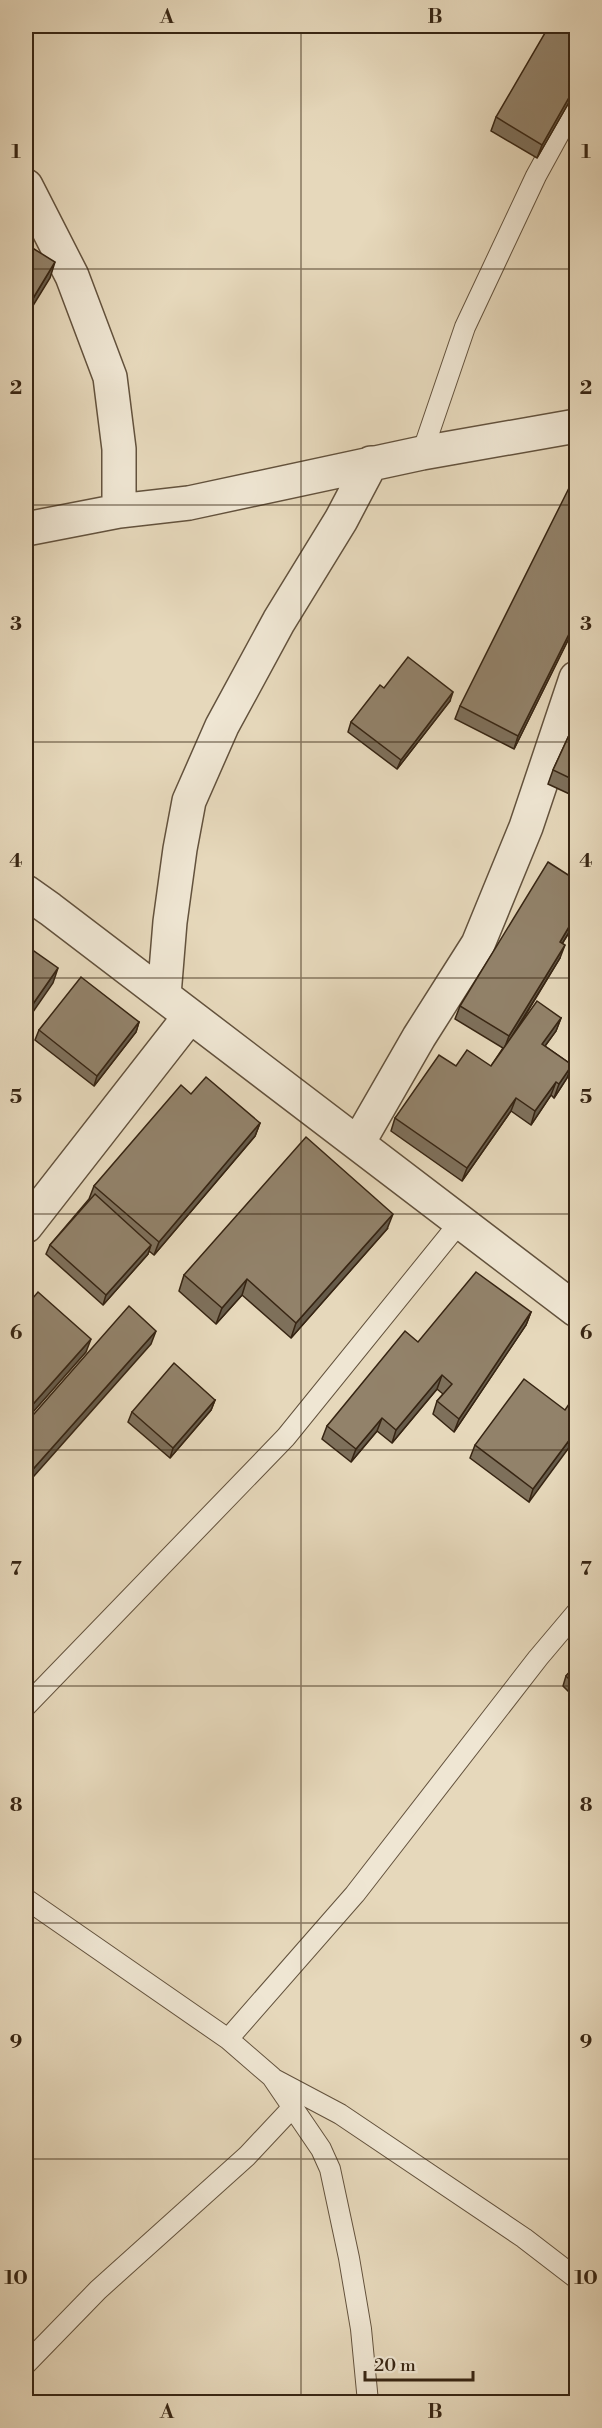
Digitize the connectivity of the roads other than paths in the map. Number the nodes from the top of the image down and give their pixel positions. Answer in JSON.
{"nodes":[{"id":1,"x":576,"y":103,"type":"edge"},
{"id":2,"x":26,"y":186,"type":"edge"},
{"id":3,"x":576,"y":426,"type":"edge"},
{"id":4,"x":422,"y":453,"type":"junction"},
{"id":5,"x":372,"y":463,"type":"junction"},
{"id":6,"x":119,"y":511,"type":"junction"},
{"id":7,"x":26,"y":529,"type":"edge"},
{"id":8,"x":576,"y":678,"type":"edge"},
{"id":9,"x":26,"y":892,"type":"edge"},
{"id":10,"x":164,"y":995,"type":"junction"},
{"id":11,"x":190,"y":1016,"type":"junction"},
{"id":12,"x":358,"y":1143,"type":"junction"},
{"id":13,"x":460,"y":1222,"type":"junction"},
{"id":14,"x":26,"y":1226,"type":"edge"},
{"id":15,"x":576,"y":1310,"type":"edge"},
{"id":16,"x":576,"y":1613,"type":"edge"},
{"id":17,"x":26,"y":1706,"type":"edge"},
{"id":18,"x":26,"y":1899,"type":"edge"},
{"id":19,"x":228,"y":2039,"type":"junction"},
{"id":20,"x":272,"y":2077,"type":"junction"},
{"id":21,"x":292,"y":2108,"type":"junction"},
{"id":22,"x":576,"y":2278,"type":"edge"},
{"id":23,"x":26,"y":2364,"type":"edge"},
{"id":24,"x":368,"y":2403,"type":"edge"}],
"edges":[{"from":1,"to":4,"type":"lane"},
{"from":2,"to":6,"type":"street"},
{"from":3,"to":4,"type":"street"},
{"from":4,"to":5,"type":"street"},
{"from":5,"to":6,"type":"street"},
{"from":5,"to":10,"type":"street"},
{"from":6,"to":7,"type":"street"},
{"from":8,"to":12,"type":"street"},
{"from":9,"to":10,"type":"street"},
{"from":10,"to":11,"type":"street"},
{"from":11,"to":12,"type":"street"},
{"from":11,"to":14,"type":"street"},
{"from":12,"to":13,"type":"street"},
{"from":13,"to":15,"type":"street"},
{"from":13,"to":17,"type":"lane"},
{"from":16,"to":19,"type":"lane"},
{"from":18,"to":19,"type":"lane"},
{"from":19,"to":20,"type":"lane"},
{"from":20,"to":21,"type":"lane"},
{"from":20,"to":22,"type":"lane"},
{"from":21,"to":23,"type":"lane"},
{"from":21,"to":24,"type":"lane"}]}
